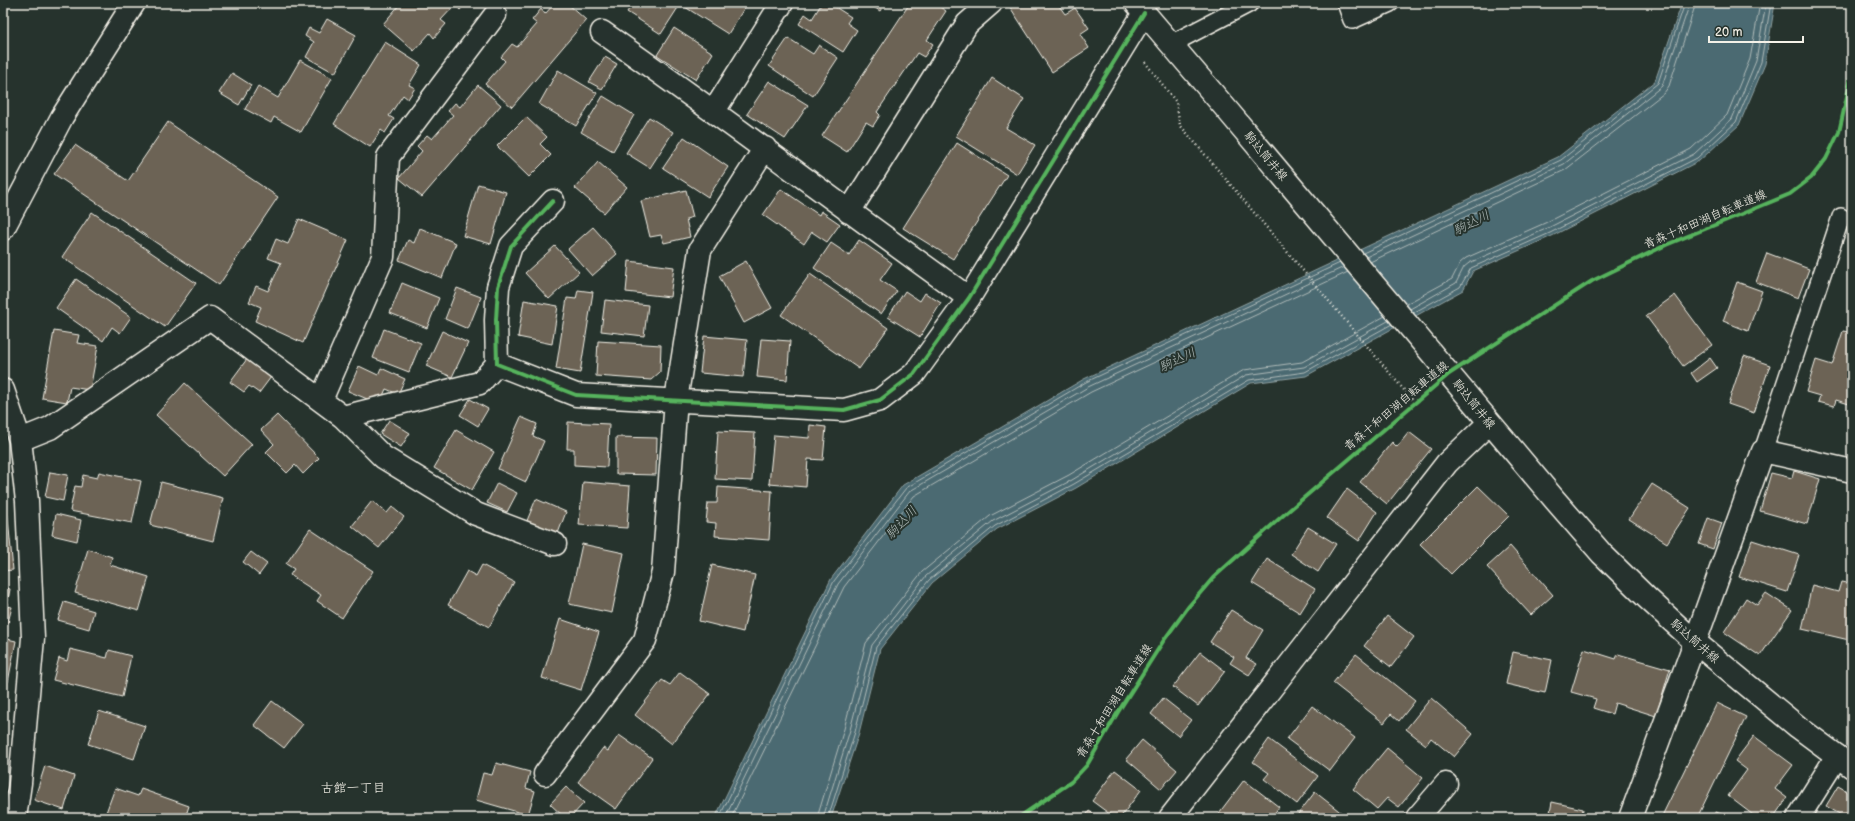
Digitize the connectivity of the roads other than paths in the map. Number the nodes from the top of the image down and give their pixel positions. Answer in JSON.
{"nodes":[{"id":1,"x":134,"y":3,"type":"edge"},
{"id":2,"x":782,"y":3,"type":"edge"},
{"id":3,"x":991,"y":3,"type":"edge"},
{"id":4,"x":1250,"y":3,"type":"edge"},
{"id":5,"x":1346,"y":3,"type":"edge"},
{"id":6,"x":1390,"y":3,"type":"edge"},
{"id":7,"x":1140,"y":8,"type":"edge"},
{"id":8,"x":495,"y":15,"type":"dead end"},
{"id":9,"x":602,"y":32,"type":"dead end"},
{"id":10,"x":1171,"y":44,"type":"junction"},
{"id":11,"x":714,"y":111,"type":"junction"},
{"id":12,"x":765,"y":148,"type":"junction"},
{"id":13,"x":553,"y":201,"type":"dead end"},
{"id":14,"x":849,"y":212,"type":"junction"},
{"id":15,"x":1841,"y":217,"type":"dead end"},
{"id":16,"x":3,"y":229,"type":"edge"},
{"id":17,"x":969,"y":298,"type":"junction"},
{"id":18,"x":497,"y":364,"type":"junction"},
{"id":19,"x":3,"y":390,"type":"edge"},
{"id":20,"x":320,"y":400,"type":"junction"},
{"id":21,"x":676,"y":400,"type":"junction"},
{"id":22,"x":343,"y":417,"type":"junction"},
{"id":23,"x":1489,"y":423,"type":"junction"},
{"id":24,"x":20,"y":440,"type":"junction"},
{"id":25,"x":1764,"y":451,"type":"junction"},
{"id":26,"x":1852,"y":471,"type":"edge"},
{"id":27,"x":555,"y":544,"type":"dead end"},
{"id":28,"x":1696,"y":642,"type":"junction"},
{"id":29,"x":1844,"y":762,"type":"edge"},
{"id":30,"x":545,"y":774,"type":"dead end"},
{"id":31,"x":1446,"y":784,"type":"dead end"},
{"id":32,"x":15,"y":818,"type":"edge"},
{"id":33,"x":1170,"y":818,"type":"edge"},
{"id":34,"x":1417,"y":818,"type":"edge"},
{"id":35,"x":1630,"y":818,"type":"edge"},
{"id":36,"x":1798,"y":818,"type":"edge"}],
"edges":[{"from":1,"to":16,"type":"street"},
{"from":2,"to":11,"type":"street"},
{"from":3,"to":14,"type":"street"},
{"from":4,"to":10,"type":"lane"},
{"from":5,"to":6,"type":"lane"},
{"from":7,"to":10,"type":"street","name":"駒込筒井線"},
{"from":7,"to":17,"type":"street"},
{"from":8,"to":20,"type":"street"},
{"from":9,"to":11,"type":"street"},
{"from":10,"to":23,"type":"street","name":"駒込筒井線"},
{"from":11,"to":12,"type":"street"},
{"from":12,"to":14,"type":"street"},
{"from":12,"to":21,"type":"street"},
{"from":13,"to":18,"type":"street"},
{"from":14,"to":17,"type":"street"},
{"from":15,"to":25,"type":"lane"},
{"from":17,"to":21,"type":"street"},
{"from":18,"to":21,"type":"street"},
{"from":18,"to":22,"type":"street"},
{"from":19,"to":24,"type":"street"},
{"from":20,"to":22,"type":"street"},
{"from":20,"to":24,"type":"street"},
{"from":21,"to":30,"type":"street"},
{"from":22,"to":27,"type":"street"},
{"from":23,"to":28,"type":"street","name":"駒込筒井線"},
{"from":23,"to":33,"type":"street"},
{"from":24,"to":32,"type":"street"},
{"from":25,"to":26,"type":"street"},
{"from":25,"to":28,"type":"street"},
{"from":28,"to":29,"type":"street","name":"駒込筒井線"},
{"from":28,"to":35,"type":"street"},
{"from":29,"to":36,"type":"street"},
{"from":31,"to":34,"type":"street"}]}
